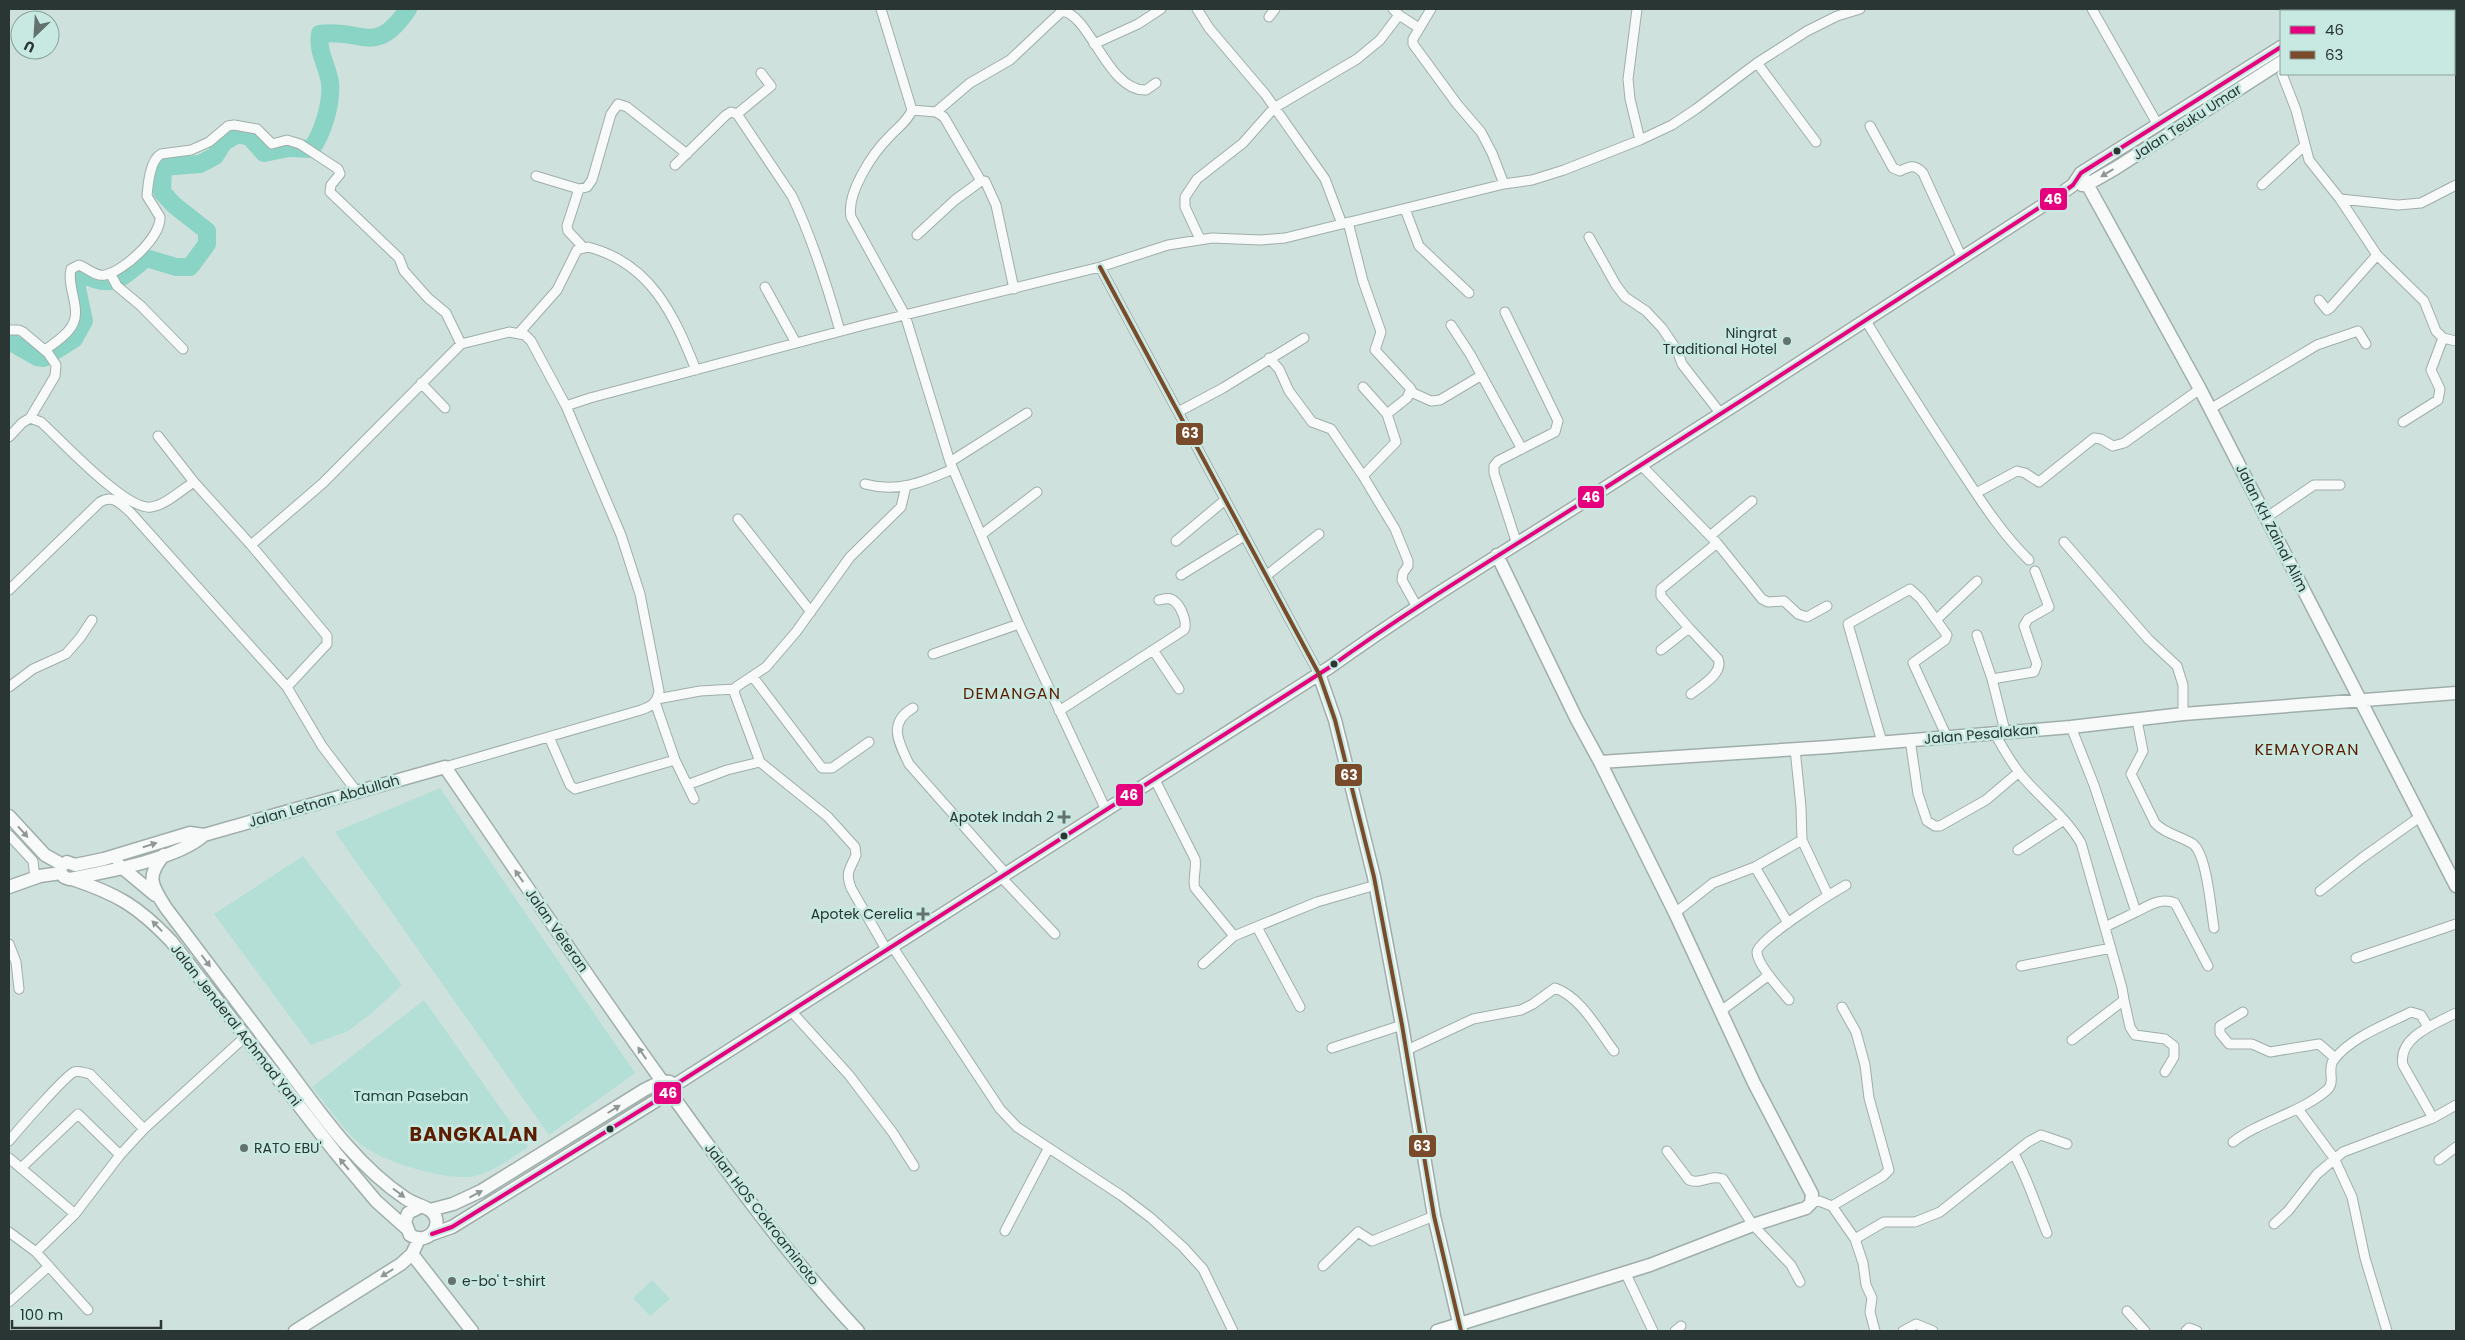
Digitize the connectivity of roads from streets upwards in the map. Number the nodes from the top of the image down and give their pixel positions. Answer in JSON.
{"nodes":[{"id":1,"x":881,"y":9,"type":"edge"},
{"id":2,"x":1161,"y":9,"type":"edge"},
{"id":3,"x":1197,"y":9,"type":"edge"},
{"id":4,"x":1206,"y":9,"type":"edge"},
{"id":5,"x":1275,"y":9,"type":"edge"},
{"id":6,"x":1431,"y":9,"type":"edge"},
{"id":7,"x":1637,"y":9,"type":"edge"},
{"id":8,"x":1860,"y":9,"type":"edge"},
{"id":9,"x":2092,"y":9,"type":"edge"},
{"id":10,"x":1061,"y":10,"type":"edge"},
{"id":11,"x":1396,"y":12,"type":"edge"},
{"id":12,"x":1269,"y":17,"type":"dead end"},
{"id":13,"x":1203,"y":20,"type":"junction"},
{"id":14,"x":1419,"y":28,"type":"junction"},
{"id":15,"x":1094,"y":44,"type":"junction"},
{"id":16,"x":2280,"y":48,"type":"edge"},
{"id":17,"x":1757,"y":63,"type":"junction"},
{"id":18,"x":2280,"y":68,"type":"edge"},
{"id":19,"x":762,"y":73,"type":"dead end"},
{"id":20,"x":2283,"y":75,"type":"edge"},
{"id":21,"x":1156,"y":84,"type":"dead end"},
{"id":22,"x":1274,"y":108,"type":"junction"},
{"id":23,"x":912,"y":110,"type":"junction"},
{"id":24,"x":936,"y":112,"type":"junction"},
{"id":25,"x":737,"y":114,"type":"junction"},
{"id":26,"x":2158,"y":125,"type":"junction"},
{"id":27,"x":1870,"y":126,"type":"dead end"},
{"id":28,"x":1640,"y":140,"type":"junction"},
{"id":29,"x":1816,"y":142,"type":"dead end"},
{"id":30,"x":2304,"y":146,"type":"junction"},
{"id":31,"x":687,"y":154,"type":"junction"},
{"id":32,"x":676,"y":165,"type":"dead end"},
{"id":33,"x":2081,"y":173,"type":"junction"},
{"id":34,"x":536,"y":176,"type":"dead end"},
{"id":35,"x":981,"y":181,"type":"junction"},
{"id":36,"x":1504,"y":184,"type":"junction"},
{"id":37,"x":2088,"y":184,"type":"junction"},
{"id":38,"x":2073,"y":185,"type":"junction"},
{"id":39,"x":2262,"y":185,"type":"dead end"},
{"id":40,"x":2456,"y":185,"type":"edge"},
{"id":41,"x":579,"y":189,"type":"junction"},
{"id":42,"x":2340,"y":199,"type":"junction"},
{"id":43,"x":1406,"y":209,"type":"junction"},
{"id":44,"x":1345,"y":223,"type":"junction"},
{"id":45,"x":917,"y":235,"type":"dead end"},
{"id":46,"x":1589,"y":238,"type":"dead end"},
{"id":47,"x":1200,"y":239,"type":"junction"},
{"id":48,"x":583,"y":247,"type":"junction"},
{"id":49,"x":2377,"y":255,"type":"junction"},
{"id":50,"x":1962,"y":258,"type":"junction"},
{"id":51,"x":1100,"y":267,"type":"junction"},
{"id":52,"x":110,"y":274,"type":"junction"},
{"id":53,"x":765,"y":287,"type":"dead end"},
{"id":54,"x":1014,"y":290,"type":"junction"},
{"id":55,"x":1468,"y":293,"type":"dead end"},
{"id":56,"x":2319,"y":300,"type":"dead end"},
{"id":57,"x":1505,"y":312,"type":"dead end"},
{"id":58,"x":905,"y":315,"type":"junction"},
{"id":59,"x":1866,"y":320,"type":"junction"},
{"id":60,"x":1450,"y":325,"type":"dead end"},
{"id":61,"x":9,"y":330,"type":"edge"},
{"id":62,"x":840,"y":331,"type":"junction"},
{"id":63,"x":518,"y":333,"type":"junction"},
{"id":64,"x":1304,"y":338,"type":"dead end"},
{"id":65,"x":2443,"y":338,"type":"junction"},
{"id":66,"x":2456,"y":341,"type":"edge"},
{"id":67,"x":796,"y":343,"type":"junction"},
{"id":68,"x":461,"y":344,"type":"junction"},
{"id":69,"x":2366,"y":344,"type":"dead end"},
{"id":70,"x":183,"y":350,"type":"dead end"},
{"id":71,"x":48,"y":354,"type":"junction"},
{"id":72,"x":1269,"y":358,"type":"junction"},
{"id":73,"x":696,"y":370,"type":"junction"},
{"id":74,"x":1482,"y":375,"type":"junction"},
{"id":75,"x":421,"y":383,"type":"junction"},
{"id":76,"x":1362,"y":387,"type":"dead end"},
{"id":77,"x":2200,"y":389,"type":"junction"},
{"id":78,"x":1411,"y":392,"type":"junction"},
{"id":79,"x":566,"y":406,"type":"junction"},
{"id":80,"x":445,"y":408,"type":"dead end"},
{"id":81,"x":2210,"y":409,"type":"junction"},
{"id":82,"x":1178,"y":412,"type":"junction"},
{"id":83,"x":1027,"y":413,"type":"dead end"},
{"id":84,"x":1387,"y":414,"type":"junction"},
{"id":85,"x":1721,"y":414,"type":"junction"},
{"id":86,"x":30,"y":418,"type":"junction"},
{"id":87,"x":2403,"y":422,"type":"dead end"},
{"id":88,"x":158,"y":436,"type":"dead end"},
{"id":89,"x":9,"y":437,"type":"edge"},
{"id":90,"x":1522,"y":449,"type":"junction"},
{"id":91,"x":952,"y":465,"type":"junction"},
{"id":92,"x":1641,"y":465,"type":"junction"},
{"id":93,"x":1364,"y":476,"type":"junction"},
{"id":94,"x":194,"y":482,"type":"junction"},
{"id":95,"x":865,"y":484,"type":"dead end"},
{"id":96,"x":2340,"y":485,"type":"dead end"},
{"id":97,"x":906,"y":486,"type":"junction"},
{"id":98,"x":1037,"y":492,"type":"dead end"},
{"id":99,"x":1976,"y":493,"type":"junction"},
{"id":100,"x":1225,"y":500,"type":"junction"},
{"id":101,"x":1752,"y":501,"type":"dead end"},
{"id":102,"x":2267,"y":517,"type":"junction"},
{"id":103,"x":738,"y":519,"type":"dead end"},
{"id":104,"x":980,"y":534,"type":"junction"},
{"id":105,"x":1319,"y":534,"type":"dead end"},
{"id":106,"x":1244,"y":536,"type":"junction"},
{"id":107,"x":1710,"y":536,"type":"junction"},
{"id":108,"x":1176,"y":540,"type":"dead end"},
{"id":109,"x":2064,"y":542,"type":"dead end"},
{"id":110,"x":1717,"y":543,"type":"junction"},
{"id":111,"x":1517,"y":544,"type":"junction"},
{"id":112,"x":252,"y":545,"type":"junction"},
{"id":113,"x":1497,"y":555,"type":"junction"},
{"id":114,"x":2029,"y":560,"type":"dead end"},
{"id":115,"x":2035,"y":571,"type":"dead end"},
{"id":116,"x":1181,"y":575,"type":"dead end"},
{"id":117,"x":1266,"y":576,"type":"junction"},
{"id":118,"x":1977,"y":581,"type":"dead end"},
{"id":119,"x":9,"y":590,"type":"edge"},
{"id":120,"x":1159,"y":600,"type":"dead end"},
{"id":121,"x":1827,"y":606,"type":"dead end"},
{"id":122,"x":1417,"y":607,"type":"junction"},
{"id":123,"x":811,"y":612,"type":"junction"},
{"id":124,"x":92,"y":620,"type":"dead end"},
{"id":125,"x":1936,"y":620,"type":"junction"},
{"id":126,"x":1019,"y":624,"type":"junction"},
{"id":127,"x":1689,"y":628,"type":"junction"},
{"id":128,"x":1977,"y":635,"type":"dead end"},
{"id":129,"x":1152,"y":650,"type":"junction"},
{"id":130,"x":1661,"y":650,"type":"dead end"},
{"id":131,"x":933,"y":654,"type":"dead end"},
{"id":132,"x":1319,"y":674,"type":"junction"},
{"id":133,"x":753,"y":678,"type":"junction"},
{"id":134,"x":1992,"y":679,"type":"junction"},
{"id":135,"x":287,"y":687,"type":"junction"},
{"id":136,"x":9,"y":688,"type":"edge"},
{"id":137,"x":735,"y":689,"type":"junction"},
{"id":138,"x":1179,"y":689,"type":"dead end"},
{"id":139,"x":1691,"y":694,"type":"dead end"},
{"id":140,"x":2456,"y":694,"type":"edge"},
{"id":141,"x":2362,"y":700,"type":"junction"},
{"id":142,"x":656,"y":701,"type":"junction"},
{"id":143,"x":913,"y":708,"type":"dead end"},
{"id":144,"x":1059,"y":711,"type":"junction"},
{"id":145,"x":2183,"y":714,"type":"junction"},
{"id":146,"x":2136,"y":720,"type":"junction"},
{"id":147,"x":2071,"y":726,"type":"junction"},
{"id":148,"x":1999,"y":732,"type":"junction"},
{"id":149,"x":1946,"y":736,"type":"junction"},
{"id":150,"x":549,"y":737,"type":"junction"},
{"id":151,"x":1910,"y":739,"type":"junction"},
{"id":152,"x":869,"y":742,"type":"dead end"},
{"id":153,"x":1882,"y":742,"type":"junction"},
{"id":154,"x":1795,"y":749,"type":"junction"},
{"id":155,"x":675,"y":760,"type":"junction"},
{"id":156,"x":760,"y":762,"type":"junction"},
{"id":157,"x":1600,"y":762,"type":"junction"},
{"id":158,"x":444,"y":768,"type":"junction"},
{"id":159,"x":2019,"y":772,"type":"junction"},
{"id":160,"x":1154,"y":778,"type":"junction"},
{"id":161,"x":687,"y":784,"type":"junction"},
{"id":162,"x":358,"y":792,"type":"junction"},
{"id":163,"x":694,"y":798,"type":"dead end"},
{"id":164,"x":1106,"y":810,"type":"junction"},
{"id":165,"x":9,"y":816,"type":"edge"},
{"id":166,"x":2421,"y":816,"type":"junction"},
{"id":167,"x":2064,"y":820,"type":"junction"},
{"id":168,"x":9,"y":835,"type":"edge"},
{"id":169,"x":204,"y":835,"type":"junction"},
{"id":170,"x":1802,"y":840,"type":"junction"},
{"id":171,"x":2018,"y":850,"type":"dead end"},
{"id":172,"x":166,"y":854,"type":"junction"},
{"id":173,"x":104,"y":859,"type":"junction"},
{"id":174,"x":1755,"y":867,"type":"junction"},
{"id":175,"x":124,"y":868,"type":"junction"},
{"id":176,"x":68,"y":870,"type":"junction"},
{"id":177,"x":1004,"y":876,"type":"junction"},
{"id":178,"x":35,"y":878,"type":"junction"},
{"id":179,"x":1376,"y":885,"type":"junction"},
{"id":180,"x":1846,"y":885,"type":"dead end"},
{"id":181,"x":2456,"y":886,"type":"edge"},
{"id":182,"x":9,"y":887,"type":"edge"},
{"id":183,"x":2320,"y":891,"type":"dead end"},
{"id":184,"x":1828,"y":895,"type":"junction"},
{"id":185,"x":166,"y":908,"type":"junction"},
{"id":186,"x":2136,"y":912,"type":"junction"},
{"id":187,"x":1675,"y":913,"type":"junction"},
{"id":188,"x":1788,"y":923,"type":"junction"},
{"id":189,"x":2456,"y":924,"type":"edge"},
{"id":190,"x":1257,"y":927,"type":"junction"},
{"id":191,"x":2105,"y":927,"type":"junction"},
{"id":192,"x":2214,"y":928,"type":"dead end"},
{"id":193,"x":1055,"y":934,"type":"dead end"},
{"id":194,"x":1234,"y":936,"type":"junction"},
{"id":195,"x":9,"y":944,"type":"edge"},
{"id":196,"x":889,"y":947,"type":"junction"},
{"id":197,"x":2110,"y":948,"type":"junction"},
{"id":198,"x":2356,"y":958,"type":"dead end"},
{"id":199,"x":1203,"y":964,"type":"dead end"},
{"id":200,"x":2021,"y":966,"type":"dead end"},
{"id":201,"x":2208,"y":966,"type":"dead end"},
{"id":202,"x":1769,"y":975,"type":"junction"},
{"id":203,"x":19,"y":989,"type":"dead end"},
{"id":204,"x":1789,"y":1000,"type":"dead end"},
{"id":205,"x":2124,"y":1000,"type":"junction"},
{"id":206,"x":1300,"y":1007,"type":"dead end"},
{"id":207,"x":1842,"y":1007,"type":"dead end"},
{"id":208,"x":791,"y":1011,"type":"junction"},
{"id":209,"x":1721,"y":1011,"type":"junction"},
{"id":210,"x":2243,"y":1012,"type":"dead end"},
{"id":211,"x":2456,"y":1013,"type":"edge"},
{"id":212,"x":1402,"y":1025,"type":"junction"},
{"id":213,"x":2428,"y":1027,"type":"junction"},
{"id":214,"x":246,"y":1036,"type":"junction"},
{"id":215,"x":2072,"y":1040,"type":"dead end"},
{"id":216,"x":1332,"y":1048,"type":"dead end"},
{"id":217,"x":1407,"y":1050,"type":"junction"},
{"id":218,"x":1614,"y":1051,"type":"dead end"},
{"id":219,"x":2335,"y":1058,"type":"junction"},
{"id":220,"x":2166,"y":1072,"type":"dead end"},
{"id":221,"x":662,"y":1082,"type":"junction"},
{"id":222,"x":674,"y":1088,"type":"junction"},
{"id":223,"x":2456,"y":1104,"type":"edge"},
{"id":224,"x":2298,"y":1109,"type":"junction"},
{"id":225,"x":2433,"y":1118,"type":"junction"},
{"id":226,"x":144,"y":1129,"type":"junction"},
{"id":227,"x":9,"y":1141,"type":"edge"},
{"id":228,"x":2233,"y":1142,"type":"dead end"},
{"id":229,"x":2067,"y":1144,"type":"dead end"},
{"id":230,"x":2456,"y":1147,"type":"edge"},
{"id":231,"x":1048,"y":1149,"type":"junction"},
{"id":232,"x":1667,"y":1151,"type":"dead end"},
{"id":233,"x":2014,"y":1154,"type":"junction"},
{"id":234,"x":120,"y":1156,"type":"junction"},
{"id":235,"x":538,"y":1156,"type":"junction"},
{"id":236,"x":9,"y":1158,"type":"edge"},
{"id":237,"x":2334,"y":1158,"type":"junction"},
{"id":238,"x":2439,"y":1160,"type":"dead end"},
{"id":239,"x":914,"y":1166,"type":"dead end"},
{"id":240,"x":21,"y":1168,"type":"junction"},
{"id":241,"x":546,"y":1169,"type":"junction"},
{"id":242,"x":1812,"y":1203,"type":"junction"},
{"id":243,"x":1832,"y":1206,"type":"junction"},
{"id":244,"x":425,"y":1208,"type":"junction"},
{"id":245,"x":75,"y":1214,"type":"junction"},
{"id":246,"x":1434,"y":1216,"type":"junction"},
{"id":247,"x":1753,"y":1224,"type":"junction"},
{"id":248,"x":2274,"y":1224,"type":"dead end"},
{"id":249,"x":405,"y":1227,"type":"junction"},
{"id":250,"x":1005,"y":1231,"type":"dead end"},
{"id":251,"x":9,"y":1232,"type":"edge"},
{"id":252,"x":432,"y":1234,"type":"junction"},
{"id":253,"x":2047,"y":1234,"type":"dead end"},
{"id":254,"x":419,"y":1238,"type":"junction"},
{"id":255,"x":1855,"y":1239,"type":"junction"},
{"id":256,"x":36,"y":1252,"type":"junction"},
{"id":257,"x":412,"y":1254,"type":"junction"},
{"id":258,"x":49,"y":1266,"type":"junction"},
{"id":259,"x":1323,"y":1266,"type":"dead end"},
{"id":260,"x":1625,"y":1272,"type":"junction"},
{"id":261,"x":1800,"y":1282,"type":"dead end"},
{"id":262,"x":9,"y":1302,"type":"edge"},
{"id":263,"x":88,"y":1310,"type":"dead end"},
{"id":264,"x":2127,"y":1311,"type":"dead end"},
{"id":265,"x":1460,"y":1328,"type":"edge"},
{"id":266,"x":295,"y":1331,"type":"edge"},
{"id":267,"x":472,"y":1331,"type":"edge"},
{"id":268,"x":858,"y":1331,"type":"edge"},
{"id":269,"x":1233,"y":1331,"type":"edge"},
{"id":270,"x":1437,"y":1331,"type":"edge"},
{"id":271,"x":1654,"y":1331,"type":"edge"},
{"id":272,"x":1875,"y":1331,"type":"edge"},
{"id":273,"x":1903,"y":1331,"type":"edge"},
{"id":274,"x":1933,"y":1331,"type":"edge"},
{"id":275,"x":2146,"y":1331,"type":"edge"},
{"id":276,"x":2186,"y":1331,"type":"edge"},
{"id":277,"x":2196,"y":1331,"type":"edge"},
{"id":278,"x":2387,"y":1331,"type":"edge"}],
"edges":[{"from":1,"to":23,"type":"street"},
{"from":2,"to":15,"type":"street"},
{"from":3,"to":13,"type":"street"},
{"from":4,"to":13,"type":"street"},
{"from":5,"to":12,"type":"street"},
{"from":6,"to":14,"type":"street"},
{"from":7,"to":28,"type":"street"},
{"from":8,"to":17,"type":"street"},
{"from":9,"to":26,"type":"street"},
{"from":10,"to":15,"type":"street"},
{"from":10,"to":24,"type":"street"},
{"from":11,"to":14,"type":"street"},
{"from":11,"to":22,"type":"street"},
{"from":13,"to":22,"type":"street"},
{"from":14,"to":36,"type":"street"},
{"from":15,"to":21,"type":"street"},
{"from":16,"to":26,"type":"street","name":"Jalan Teuku Umar"},
{"from":17,"to":28,"type":"street"},
{"from":17,"to":29,"type":"street"},
{"from":18,"to":37,"type":"street","name":"Jalan Teuku Umar","one_way":true},
{"from":19,"to":25,"type":"street"},
{"from":20,"to":30,"type":"street"},
{"from":22,"to":44,"type":"street"},
{"from":22,"to":47,"type":"street"},
{"from":23,"to":24,"type":"street"},
{"from":23,"to":58,"type":"street"},
{"from":24,"to":35,"type":"street"},
{"from":25,"to":31,"type":"street"},
{"from":25,"to":62,"type":"street"},
{"from":26,"to":33,"type":"street","name":"Jalan Teuku Umar"},
{"from":27,"to":50,"type":"street"},
{"from":28,"to":36,"type":"street"},
{"from":30,"to":39,"type":"street"},
{"from":30,"to":42,"type":"street"},
{"from":31,"to":32,"type":"street"},
{"from":31,"to":41,"type":"street"},
{"from":33,"to":37,"type":"street","name":"Jalan KH Zainal Alim"},
{"from":33,"to":38,"type":"street","name":"Jalan Teuku Umar"},
{"from":34,"to":41,"type":"street"},
{"from":35,"to":45,"type":"street"},
{"from":35,"to":54,"type":"street"},
{"from":36,"to":43,"type":"street"},
{"from":37,"to":38,"type":"street","name":"Jalan Teuku Umar"},
{"from":37,"to":77,"type":"street","name":"Jalan KH Zainal Alim"},
{"from":38,"to":50,"type":"street"},
{"from":40,"to":42,"type":"street"},
{"from":41,"to":48,"type":"street"},
{"from":42,"to":49,"type":"street"},
{"from":43,"to":44,"type":"street"},
{"from":43,"to":55,"type":"street"},
{"from":44,"to":47,"type":"street"},
{"from":44,"to":78,"type":"street"},
{"from":46,"to":85,"type":"street"},
{"from":47,"to":51,"type":"street"},
{"from":48,"to":63,"type":"street"},
{"from":48,"to":73,"type":"street"},
{"from":49,"to":56,"type":"street"},
{"from":49,"to":65,"type":"street"},
{"from":50,"to":59,"type":"street"},
{"from":51,"to":54,"type":"street"},
{"from":51,"to":82,"type":"street"},
{"from":52,"to":68,"type":"street"},
{"from":52,"to":70,"type":"street"},
{"from":52,"to":71,"type":"street"},
{"from":53,"to":67,"type":"street"},
{"from":54,"to":58,"type":"street"},
{"from":57,"to":90,"type":"street"},
{"from":58,"to":62,"type":"street"},
{"from":58,"to":91,"type":"street"},
{"from":59,"to":85,"type":"street"},
{"from":59,"to":99,"type":"street"},
{"from":60,"to":74,"type":"street"},
{"from":61,"to":71,"type":"street"},
{"from":62,"to":67,"type":"street"},
{"from":63,"to":68,"type":"street"},
{"from":63,"to":79,"type":"street"},
{"from":64,"to":72,"type":"street"},
{"from":65,"to":66,"type":"street"},
{"from":65,"to":87,"type":"street"},
{"from":67,"to":73,"type":"street"},
{"from":68,"to":75,"type":"street"},
{"from":69,"to":81,"type":"street"},
{"from":71,"to":86,"type":"street"},
{"from":72,"to":82,"type":"street"},
{"from":72,"to":93,"type":"street"},
{"from":73,"to":79,"type":"street"},
{"from":74,"to":78,"type":"street"},
{"from":74,"to":90,"type":"street"},
{"from":75,"to":80,"type":"street"},
{"from":75,"to":112,"type":"street"},
{"from":76,"to":84,"type":"street"},
{"from":77,"to":81,"type":"street","name":"Jalan KH Zainal Alim"},
{"from":77,"to":99,"type":"street"},
{"from":78,"to":84,"type":"street"},
{"from":79,"to":142,"type":"street"},
{"from":81,"to":102,"type":"street","name":"Jalan KH Zainal Alim"},
{"from":82,"to":100,"type":"street"},
{"from":83,"to":91,"type":"street"},
{"from":84,"to":93,"type":"street"},
{"from":85,"to":92,"type":"street"},
{"from":86,"to":89,"type":"street"},
{"from":86,"to":94,"type":"street"},
{"from":88,"to":94,"type":"street"},
{"from":90,"to":111,"type":"street"},
{"from":91,"to":97,"type":"street"},
{"from":91,"to":104,"type":"street"},
{"from":92,"to":107,"type":"street"},
{"from":92,"to":111,"type":"street"},
{"from":93,"to":122,"type":"street"},
{"from":94,"to":112,"type":"street"},
{"from":95,"to":97,"type":"street"},
{"from":96,"to":102,"type":"street"},
{"from":97,"to":123,"type":"street"},
{"from":98,"to":104,"type":"street"},
{"from":99,"to":114,"type":"street"},
{"from":100,"to":106,"type":"street"},
{"from":100,"to":108,"type":"street"},
{"from":101,"to":107,"type":"street"},
{"from":102,"to":141,"type":"street","name":"Jalan KH Zainal Alim"},
{"from":103,"to":123,"type":"street"},
{"from":104,"to":126,"type":"street"},
{"from":105,"to":117,"type":"street"},
{"from":106,"to":116,"type":"street"},
{"from":106,"to":117,"type":"street"},
{"from":107,"to":110,"type":"street"},
{"from":109,"to":145,"type":"street"},
{"from":110,"to":121,"type":"street"},
{"from":110,"to":127,"type":"street"},
{"from":111,"to":113,"type":"street"},
{"from":112,"to":135,"type":"street"},
{"from":113,"to":122,"type":"street"},
{"from":113,"to":157,"type":"street"},
{"from":115,"to":134,"type":"street"},
{"from":117,"to":132,"type":"street"},
{"from":118,"to":125,"type":"street"},
{"from":119,"to":135,"type":"street"},
{"from":120,"to":129,"type":"street"},
{"from":122,"to":132,"type":"street"},
{"from":123,"to":133,"type":"street"},
{"from":124,"to":136,"type":"street"},
{"from":125,"to":149,"type":"street"},
{"from":125,"to":153,"type":"street"},
{"from":126,"to":131,"type":"street"},
{"from":126,"to":144,"type":"street"},
{"from":127,"to":130,"type":"street"},
{"from":127,"to":139,"type":"street"},
{"from":128,"to":134,"type":"street"},
{"from":129,"to":138,"type":"street"},
{"from":129,"to":144,"type":"street"},
{"from":132,"to":160,"type":"street"},
{"from":132,"to":179,"type":"street"},
{"from":133,"to":137,"type":"street"},
{"from":133,"to":152,"type":"street"},
{"from":134,"to":148,"type":"street"},
{"from":135,"to":162,"type":"street"},
{"from":137,"to":142,"type":"street"},
{"from":137,"to":156,"type":"street"},
{"from":140,"to":141,"type":"street","name":"Jalan Pesalakan"},
{"from":141,"to":145,"type":"street","name":"Jalan Pesalakan"},
{"from":141,"to":166,"type":"street","name":"Jalan KH Zainal Alim"},
{"from":142,"to":150,"type":"street"},
{"from":142,"to":155,"type":"street"},
{"from":143,"to":177,"type":"street"},
{"from":144,"to":164,"type":"street"},
{"from":145,"to":146,"type":"street","name":"Jalan Pesalakan"},
{"from":146,"to":147,"type":"street","name":"Jalan Pesalakan"},
{"from":146,"to":192,"type":"street"},
{"from":147,"to":148,"type":"street","name":"Jalan Pesalakan"},
{"from":147,"to":186,"type":"street"},
{"from":148,"to":149,"type":"street","name":"Jalan Pesalakan"},
{"from":148,"to":159,"type":"street"},
{"from":149,"to":151,"type":"street","name":"Jalan Pesalakan"},
{"from":150,"to":155,"type":"street"},
{"from":150,"to":158,"type":"street"},
{"from":151,"to":153,"type":"street","name":"Jalan Pesalakan"},
{"from":151,"to":159,"type":"street"},
{"from":153,"to":154,"type":"street","name":"Jalan Pesalakan"},
{"from":154,"to":157,"type":"street","name":"Jalan Pesalakan"},
{"from":154,"to":170,"type":"street"},
{"from":155,"to":161,"type":"street"},
{"from":156,"to":161,"type":"street"},
{"from":156,"to":196,"type":"street"},
{"from":157,"to":187,"type":"street"},
{"from":158,"to":162,"type":"street","name":"Jalan Letnan Abdullah"},
{"from":221,"to":158,"type":"street","name":"Jalan Veteran","one_way":true},
{"from":159,"to":167,"type":"street"},
{"from":160,"to":164,"type":"street"},
{"from":160,"to":194,"type":"street"},
{"from":161,"to":163,"type":"street"},
{"from":162,"to":169,"type":"street","name":"Jalan Letnan Abdullah"},
{"from":164,"to":177,"type":"street"},
{"from":165,"to":176,"type":"street","one_way":true},
{"from":166,"to":181,"type":"street","name":"Jalan KH Zainal Alim"},
{"from":166,"to":183,"type":"street"},
{"from":167,"to":171,"type":"street"},
{"from":167,"to":191,"type":"street"},
{"from":168,"to":178,"type":"street"},
{"from":169,"to":172,"type":"street","name":"Jalan Letnan Abdullah"},
{"from":173,"to":169,"type":"street","name":"Jalan Letnan Abdullah","one_way":true},
{"from":170,"to":174,"type":"street"},
{"from":170,"to":184,"type":"street"},
{"from":172,"to":175,"type":"street","name":"Jalan Letnan Abdullah"},
{"from":172,"to":185,"type":"street"},
{"from":173,"to":175,"type":"street"},
{"from":173,"to":176,"type":"street","name":"Jalan Letnan Abdullah"},
{"from":174,"to":187,"type":"street"},
{"from":174,"to":188,"type":"street"},
{"from":175,"to":176,"type":"street","name":"Jalan Letnan Abdullah"},
{"from":175,"to":185,"type":"street"},
{"from":176,"to":178,"type":"street"},
{"from":214,"to":176,"type":"street","name":"Jalan Jenderal Achmad Yani","one_way":true},
{"from":177,"to":193,"type":"street"},
{"from":177,"to":196,"type":"street"},
{"from":178,"to":182,"type":"street"},
{"from":179,"to":190,"type":"street"},
{"from":179,"to":212,"type":"street"},
{"from":180,"to":184,"type":"street"},
{"from":184,"to":188,"type":"street"},
{"from":185,"to":244,"type":"street","name":"Jalan Jenderal Achmad Yani","one_way":true},
{"from":186,"to":191,"type":"street"},
{"from":186,"to":201,"type":"street"},
{"from":187,"to":209,"type":"street"},
{"from":188,"to":202,"type":"street"},
{"from":189,"to":198,"type":"street"},
{"from":190,"to":194,"type":"street"},
{"from":190,"to":206,"type":"street"},
{"from":191,"to":197,"type":"street"},
{"from":194,"to":199,"type":"street"},
{"from":195,"to":203,"type":"street"},
{"from":196,"to":208,"type":"street"},
{"from":196,"to":231,"type":"street"},
{"from":197,"to":200,"type":"street"},
{"from":197,"to":205,"type":"street"},
{"from":202,"to":204,"type":"street"},
{"from":202,"to":209,"type":"street"},
{"from":205,"to":215,"type":"street"},
{"from":205,"to":220,"type":"street"},
{"from":207,"to":243,"type":"street"},
{"from":208,"to":222,"type":"street"},
{"from":208,"to":239,"type":"street"},
{"from":209,"to":242,"type":"street"},
{"from":210,"to":219,"type":"street"},
{"from":211,"to":213,"type":"street"},
{"from":212,"to":216,"type":"street"},
{"from":212,"to":217,"type":"street"},
{"from":213,"to":219,"type":"street"},
{"from":213,"to":225,"type":"street"},
{"from":214,"to":226,"type":"street"},
{"from":249,"to":214,"type":"street","name":"Jalan Jenderal Achmad Yani","one_way":true},
{"from":217,"to":218,"type":"street"},
{"from":217,"to":246,"type":"street"},
{"from":219,"to":224,"type":"street"},
{"from":221,"to":222,"type":"street","name":"Jalan Veteran"},
{"from":235,"to":221,"type":"street","one_way":true},
{"from":222,"to":241,"type":"street"},
{"from":222,"to":268,"type":"street","name":"Jalan HOS Cokroaminoto"},
{"from":223,"to":225,"type":"street"},
{"from":224,"to":228,"type":"street"},
{"from":224,"to":237,"type":"street"},
{"from":225,"to":237,"type":"street"},
{"from":226,"to":227,"type":"street"},
{"from":226,"to":234,"type":"street"},
{"from":229,"to":233,"type":"street"},
{"from":230,"to":238,"type":"street"},
{"from":231,"to":250,"type":"street"},
{"from":231,"to":269,"type":"street"},
{"from":232,"to":247,"type":"street"},
{"from":233,"to":253,"type":"street"},
{"from":233,"to":255,"type":"street"},
{"from":234,"to":240,"type":"street"},
{"from":234,"to":245,"type":"street"},
{"from":235,"to":241,"type":"street"},
{"from":244,"to":235,"type":"street","one_way":true},
{"from":236,"to":240,"type":"street"},
{"from":237,"to":248,"type":"street"},
{"from":237,"to":278,"type":"street"},
{"from":240,"to":245,"type":"street"},
{"from":241,"to":252,"type":"street"},
{"from":242,"to":243,"type":"street"},
{"from":242,"to":247,"type":"street"},
{"from":243,"to":255,"type":"street"},
{"from":244,"to":249,"type":"street"},
{"from":244,"to":252,"type":"street"},
{"from":245,"to":256,"type":"street"},
{"from":246,"to":259,"type":"street"},
{"from":246,"to":265,"type":"street"},
{"from":247,"to":260,"type":"street"},
{"from":247,"to":261,"type":"street"},
{"from":249,"to":254,"type":"street"},
{"from":251,"to":256,"type":"street"},
{"from":252,"to":254,"type":"street"},
{"from":254,"to":257,"type":"street"},
{"from":255,"to":272,"type":"street"},
{"from":256,"to":258,"type":"street"},
{"from":257,"to":266,"type":"street","one_way":true},
{"from":257,"to":267,"type":"street"},
{"from":258,"to":262,"type":"street"},
{"from":258,"to":263,"type":"street"},
{"from":260,"to":265,"type":"street"},
{"from":260,"to":271,"type":"street"},
{"from":264,"to":275,"type":"street"},
{"from":265,"to":270,"type":"street"},
{"from":273,"to":274,"type":"street"},
{"from":276,"to":277,"type":"street"}]}
